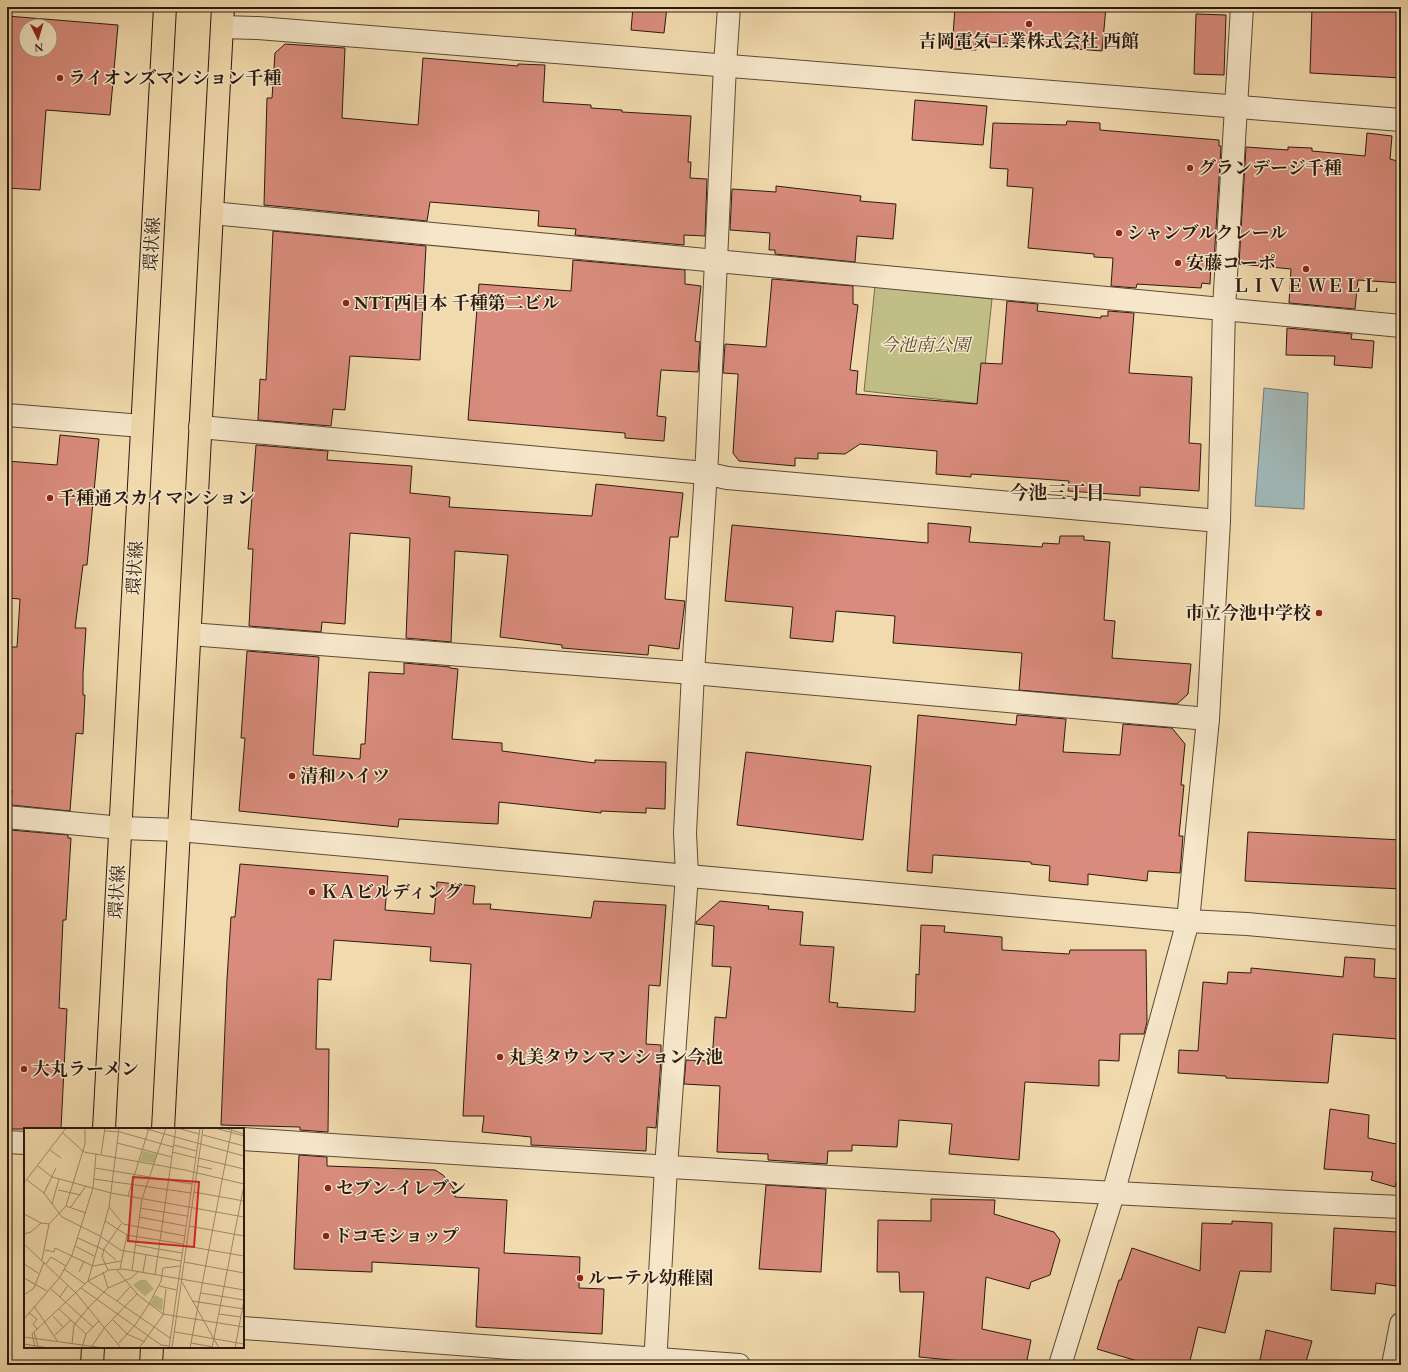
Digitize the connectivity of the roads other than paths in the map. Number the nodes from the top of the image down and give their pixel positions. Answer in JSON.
{"nodes":[{"id":1,"x":165,"y":7,"type":"edge"},
{"id":2,"x":729,"y":7,"type":"edge"},
{"id":3,"x":1242,"y":7,"type":"edge"},
{"id":4,"x":222,"y":17,"type":"edge"},
{"id":5,"x":725,"y":65,"type":"junction"},
{"id":6,"x":1237,"y":107,"type":"junction"},
{"id":7,"x":1401,"y":120,"type":"edge"},
{"id":8,"x":212,"y":213,"type":"junction"},
{"id":9,"x":716,"y":262,"type":"junction"},
{"id":10,"x":1224,"y":308,"type":"junction"},
{"id":11,"x":1401,"y":326,"type":"edge"},
{"id":12,"x":7,"y":415,"type":"edge"},
{"id":13,"x":142,"y":426,"type":"junction"},
{"id":14,"x":200,"y":427,"type":"junction"},
{"id":15,"x":705,"y":473,"type":"junction"},
{"id":16,"x":1219,"y":521,"type":"junction"},
{"id":17,"x":190,"y":634,"type":"junction"},
{"id":18,"x":693,"y":673,"type":"junction"},
{"id":19,"x":1208,"y":719,"type":"junction"},
{"id":20,"x":7,"y":817,"type":"edge"},
{"id":21,"x":121,"y":828,"type":"junction"},
{"id":22,"x":179,"y":830,"type":"junction"},
{"id":23,"x":687,"y":875,"type":"junction"},
{"id":24,"x":1188,"y":922,"type":"junction"},
{"id":25,"x":1401,"y":938,"type":"edge"},
{"id":26,"x":104,"y":1128,"type":"edge"},
{"id":27,"x":163,"y":1128,"type":"edge"},
{"id":28,"x":244,"y":1139,"type":"edge"},
{"id":29,"x":7,"y":1142,"type":"edge"},
{"id":30,"x":24,"y":1143,"type":"edge"},
{"id":31,"x":666,"y":1167,"type":"junction"},
{"id":32,"x":1113,"y":1194,"type":"junction"},
{"id":33,"x":1401,"y":1207,"type":"edge"},
{"id":34,"x":1401,"y":1324,"type":"edge"},
{"id":35,"x":244,"y":1328,"type":"edge"},
{"id":36,"x":93,"y":1348,"type":"edge"},
{"id":37,"x":152,"y":1348,"type":"edge"},
{"id":38,"x":655,"y":1362,"type":"edge"},
{"id":39,"x":92,"y":1365,"type":"edge"},
{"id":40,"x":151,"y":1365,"type":"edge"},
{"id":41,"x":739,"y":1365,"type":"edge"},
{"id":42,"x":1060,"y":1365,"type":"edge"},
{"id":43,"x":1393,"y":1365,"type":"edge"}],
"edges":[{"from":1,"to":13,"type":"main road","name":"環状線"},
{"from":2,"to":5,"type":"street"},
{"from":3,"to":6,"type":"street"},
{"from":4,"to":5,"type":"street"},
{"from":4,"to":8,"type":"main road"},
{"from":5,"to":6,"type":"street"},
{"from":5,"to":9,"type":"street"},
{"from":6,"to":7,"type":"street"},
{"from":6,"to":10,"type":"street"},
{"from":8,"to":9,"type":"street"},
{"from":8,"to":14,"type":"main road"},
{"from":9,"to":10,"type":"street"},
{"from":9,"to":15,"type":"street"},
{"from":10,"to":11,"type":"street"},
{"from":10,"to":16,"type":"street"},
{"from":12,"to":13,"type":"street"},
{"from":13,"to":21,"type":"main road","name":"環状線"},
{"from":14,"to":15,"type":"street"},
{"from":14,"to":17,"type":"main road"},
{"from":15,"to":16,"type":"street"},
{"from":15,"to":18,"type":"street"},
{"from":16,"to":19,"type":"street"},
{"from":17,"to":18,"type":"street"},
{"from":17,"to":22,"type":"main road"},
{"from":18,"to":19,"type":"street"},
{"from":18,"to":23,"type":"street"},
{"from":19,"to":24,"type":"street"},
{"from":20,"to":21,"type":"street"},
{"from":21,"to":22,"type":"street"},
{"from":21,"to":26,"type":"main road","name":"環状線"},
{"from":22,"to":23,"type":"street"},
{"from":22,"to":27,"type":"main road"},
{"from":23,"to":24,"type":"street"},
{"from":23,"to":31,"type":"street"},
{"from":24,"to":25,"type":"street"},
{"from":24,"to":32,"type":"street"},
{"from":28,"to":31,"type":"street"},
{"from":29,"to":30,"type":"street"},
{"from":31,"to":32,"type":"street"},
{"from":31,"to":38,"type":"street"},
{"from":32,"to":33,"type":"street"},
{"from":32,"to":42,"type":"street"},
{"from":34,"to":43,"type":"street"},
{"from":35,"to":38,"type":"street"},
{"from":36,"to":39,"type":"main road"},
{"from":37,"to":40,"type":"main road"},
{"from":38,"to":41,"type":"street"}]}
